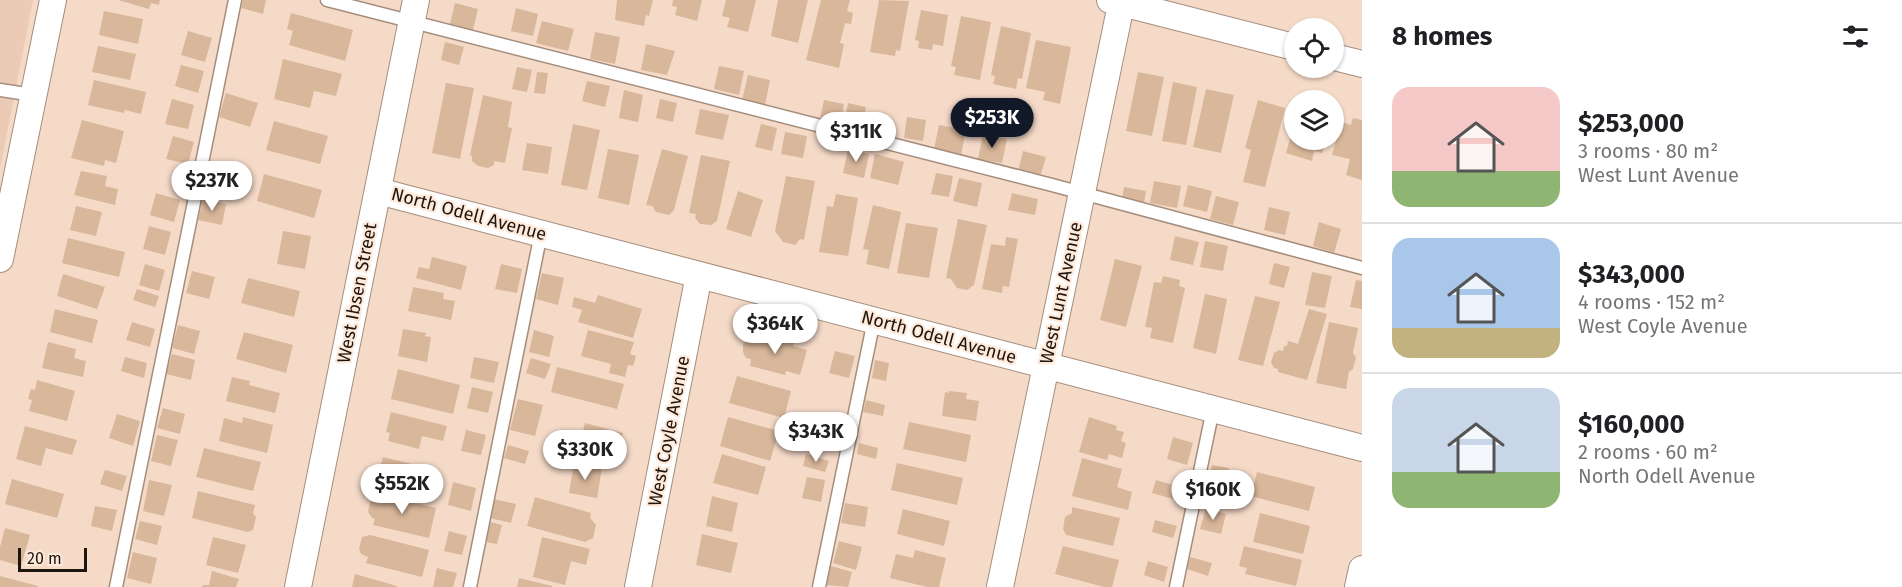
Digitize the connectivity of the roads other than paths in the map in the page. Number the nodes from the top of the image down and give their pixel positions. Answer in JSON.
{"nodes":[{"id":1,"x":53,"y":0,"type":"edge"},
{"id":2,"x":235,"y":0,"type":"edge"},
{"id":3,"x":327,"y":0,"type":"edge"},
{"id":4,"x":1118,"y":1,"type":"edge"},
{"id":5,"x":414,"y":11,"type":"edge"},
{"id":6,"x":1284,"y":44,"type":"edge"},
{"id":7,"x":1344,"y":60,"type":"edge"},
{"id":8,"x":1362,"y":64,"type":"edge"},
{"id":9,"x":0,"y":90,"type":"edge"},
{"id":10,"x":33,"y":95,"type":"junction"},
{"id":11,"x":378,"y":191,"type":"junction"},
{"id":12,"x":1082,"y":193,"type":"junction"},
{"id":13,"x":541,"y":233,"type":"junction"},
{"id":14,"x":1,"y":248,"type":"edge"},
{"id":15,"x":1362,"y":268,"type":"edge"},
{"id":16,"x":699,"y":275,"type":"junction"},
{"id":17,"x":874,"y":320,"type":"junction"},
{"id":18,"x":1046,"y":365,"type":"junction"},
{"id":19,"x":1213,"y":409,"type":"junction"},
{"id":20,"x":1362,"y":448,"type":"edge"},
{"id":21,"x":1362,"y":569,"type":"edge"},
{"id":22,"x":116,"y":587,"type":"edge"},
{"id":23,"x":298,"y":587,"type":"edge"},
{"id":24,"x":470,"y":587,"type":"edge"},
{"id":25,"x":638,"y":587,"type":"edge"},
{"id":26,"x":819,"y":587,"type":"edge"},
{"id":27,"x":999,"y":587,"type":"edge"},
{"id":28,"x":1176,"y":587,"type":"edge"},
{"id":29,"x":1358,"y":587,"type":"edge"}],
"edges":[{"from":1,"to":10,"type":"street"},
{"from":2,"to":22,"type":"lane"},
{"from":3,"to":5,"type":"lane"},
{"from":4,"to":6,"type":"street"},
{"from":4,"to":12,"type":"street","name":"West Lunt Avenue"},
{"from":5,"to":11,"type":"street","name":"West Ibsen Street"},
{"from":5,"to":12,"type":"lane"},
{"from":7,"to":8,"type":"street"},
{"from":9,"to":10,"type":"lane"},
{"from":10,"to":14,"type":"street"},
{"from":11,"to":13,"type":"street","name":"North Odell Avenue"},
{"from":11,"to":23,"type":"street","name":"West Ibsen Street"},
{"from":12,"to":15,"type":"lane"},
{"from":12,"to":18,"type":"street","name":"West Lunt Avenue"},
{"from":13,"to":16,"type":"street","name":"North Odell Avenue"},
{"from":13,"to":24,"type":"lane"},
{"from":16,"to":17,"type":"street","name":"North Odell Avenue"},
{"from":16,"to":25,"type":"street","name":"West Coyle Avenue"},
{"from":17,"to":18,"type":"street","name":"North Odell Avenue"},
{"from":17,"to":26,"type":"lane"},
{"from":18,"to":19,"type":"street","name":"North Odell Avenue"},
{"from":18,"to":27,"type":"street","name":"West Lunt Avenue"},
{"from":19,"to":20,"type":"street","name":"North Odell Avenue"},
{"from":19,"to":28,"type":"lane"},
{"from":21,"to":29,"type":"street"}]}
